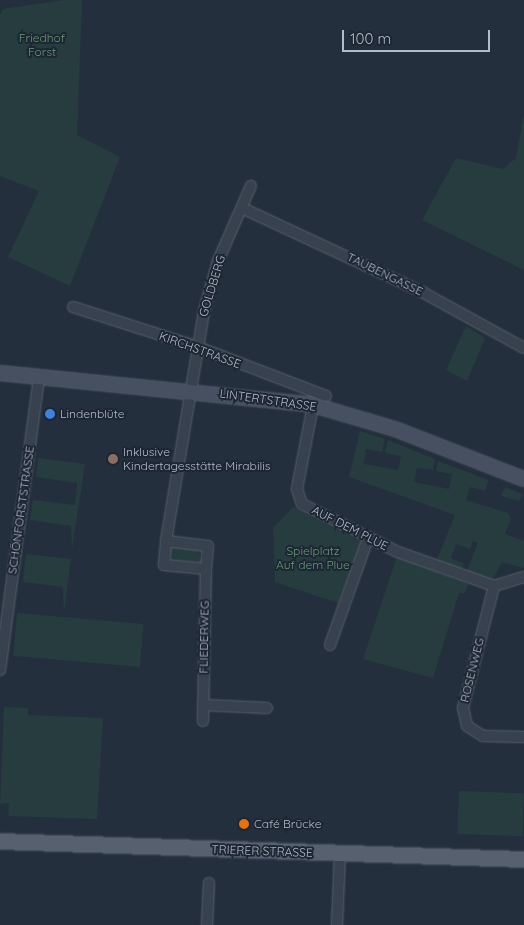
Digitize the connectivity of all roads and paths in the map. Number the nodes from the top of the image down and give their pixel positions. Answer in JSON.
{"nodes":[{"id":1,"x":251,"y":186,"type":"dead end"},
{"id":2,"x":242,"y":208,"type":"junction"},
{"id":3,"x":73,"y":308,"type":"dead end"},
{"id":4,"x":196,"y":346,"type":"junction"},
{"id":5,"x":524,"y":348,"type":"edge"},
{"id":6,"x":0,"y":373,"type":"edge"},
{"id":7,"x":39,"y":379,"type":"junction"},
{"id":8,"x":193,"y":391,"type":"junction"},
{"id":9,"x":326,"y":396,"type":"dead end"},
{"id":10,"x":313,"y":405,"type":"junction"},
{"id":11,"x":524,"y":479,"type":"edge"},
{"id":12,"x":368,"y":538,"type":"junction"},
{"id":13,"x":166,"y":542,"type":"junction"},
{"id":14,"x":206,"y":569,"type":"junction"},
{"id":15,"x":524,"y":577,"type":"edge"},
{"id":16,"x":494,"y":586,"type":"junction"},
{"id":17,"x":330,"y":645,"type":"dead end"},
{"id":18,"x":0,"y":670,"type":"edge"},
{"id":19,"x":203,"y":705,"type":"junction"},
{"id":20,"x":267,"y":708,"type":"dead end"},
{"id":21,"x":203,"y":722,"type":"dead end"},
{"id":22,"x":524,"y":737,"type":"edge"},
{"id":23,"x":0,"y":841,"type":"edge"},
{"id":24,"x":340,"y":853,"type":"junction"},
{"id":25,"x":524,"y":859,"type":"edge"},
{"id":26,"x":209,"y":883,"type":"dead end"},
{"id":27,"x":207,"y":925,"type":"edge"},
{"id":28,"x":337,"y":925,"type":"edge"}],
"edges":[{"from":1,"to":2,"type":"street","name":"GOLDBERG"},
{"from":2,"to":4,"type":"street","name":"GOLDBERG"},
{"from":2,"to":5,"type":"street","name":"TAUBENGASSE"},
{"from":3,"to":4,"type":"street","name":"KIRCHSTRASSE"},
{"from":4,"to":8,"type":"street","name":"GOLDBERG"},
{"from":4,"to":9,"type":"street","name":"KIRCHSTRASSE"},
{"from":6,"to":7,"type":"main road","name":"LINTERTSTRASSE"},
{"from":7,"to":8,"type":"main road","name":"LINTERTSTRASSE"},
{"from":7,"to":18,"type":"street","name":"SCHÖNFORSTSTRASSE"},
{"from":8,"to":10,"type":"main road","name":"LINTERTSTRASSE"},
{"from":8,"to":13,"type":"street"},
{"from":10,"to":11,"type":"main road","name":"LINTERTSTRASSE"},
{"from":10,"to":12,"type":"street","name":"AUF DEM PLUE"},
{"from":12,"to":16,"type":"street","name":"AUF DEM PLUE"},
{"from":12,"to":17,"type":"street"},
{"from":13,"to":14,"type":"street","name":"FLIEDERWEG"},
{"from":13,"to":14,"type":"street"},
{"from":14,"to":19,"type":"street","name":"FLIEDERWEG"},
{"from":15,"to":16,"type":"street"},
{"from":16,"to":22,"type":"street","name":"ROSENWEG"},
{"from":19,"to":20,"type":"street"},
{"from":19,"to":21,"type":"street","name":"FLIEDERWEG"},
{"from":23,"to":24,"type":"main road","name":"TRIERER STRASSE"},
{"from":24,"to":25,"type":"main road","name":"TRIERER STRASSE"},
{"from":24,"to":28,"type":"street"},
{"from":26,"to":27,"type":"street"}]}
